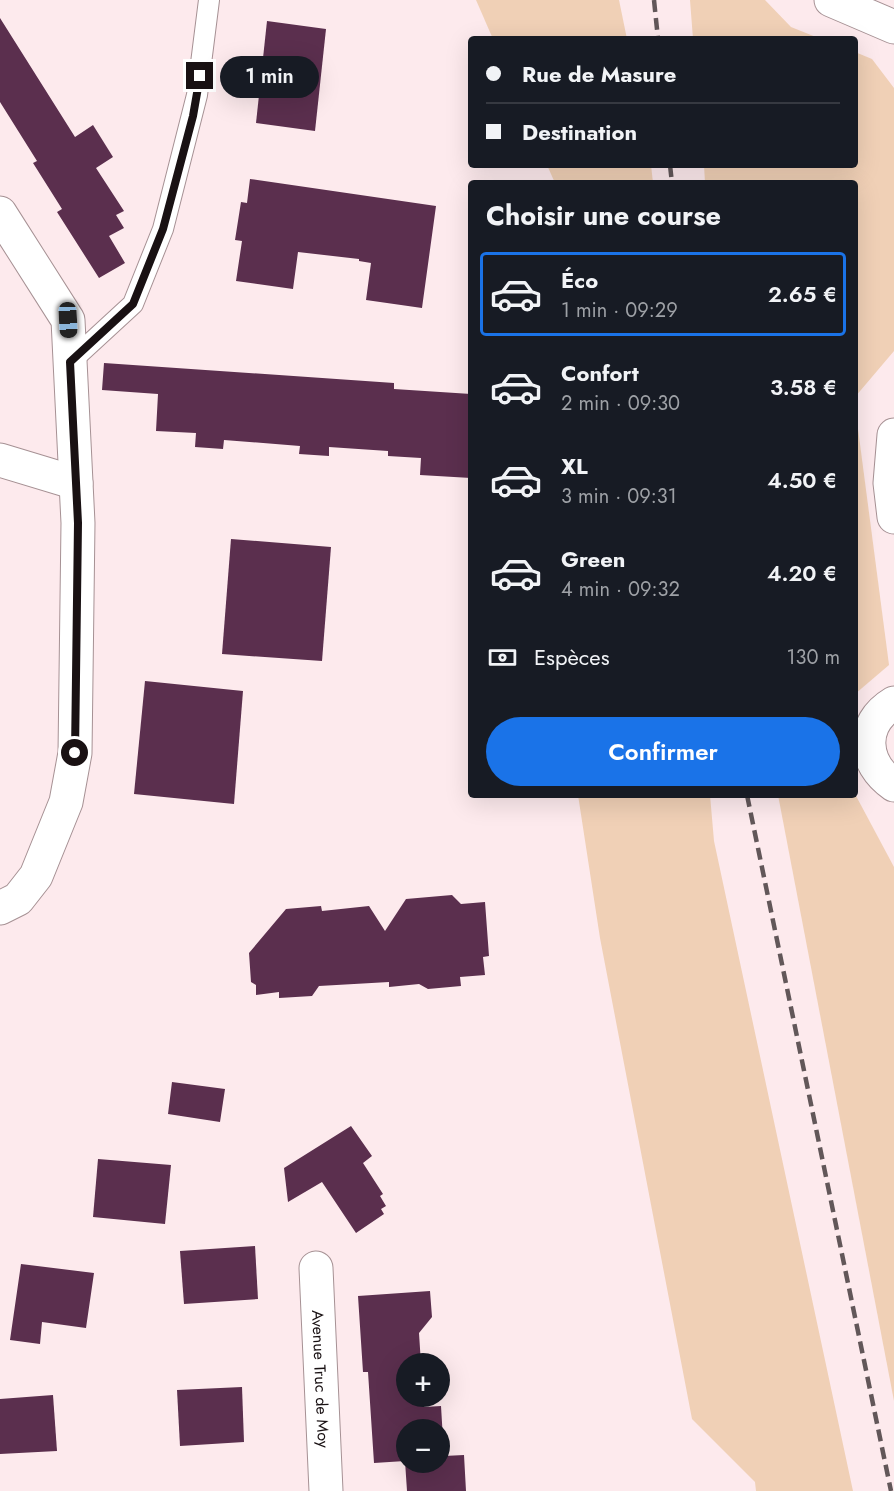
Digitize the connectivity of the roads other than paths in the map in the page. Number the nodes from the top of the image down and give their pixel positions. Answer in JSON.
{"nodes":[{"id":1,"x":209,"y":0,"type":"edge"},
{"id":2,"x":831,"y":0,"type":"edge"},
{"id":3,"x":894,"y":27,"type":"edge"},
{"id":4,"x":0,"y":213,"type":"edge"},
{"id":5,"x":70,"y":362,"type":"junction"},
{"id":6,"x":894,"y":435,"type":"edge"},
{"id":7,"x":0,"y":460,"type":"edge"},
{"id":8,"x":76,"y":483,"type":"junction"},
{"id":9,"x":894,"y":517,"type":"edge"},
{"id":10,"x":894,"y":703,"type":"edge"},
{"id":11,"x":888,"y":781,"type":"edge"},
{"id":12,"x":894,"y":810,"type":"edge"},
{"id":13,"x":0,"y":908,"type":"edge"},
{"id":14,"x":315,"y":1268,"type":"dead end"},
{"id":15,"x":326,"y":1491,"type":"edge"}],
"edges":[{"from":1,"to":5,"type":"lane"},
{"from":2,"to":3,"type":"street"},
{"from":4,"to":5,"type":"street"},
{"from":5,"to":8,"type":"street"},
{"from":6,"to":9,"type":"street"},
{"from":7,"to":8,"type":"street"},
{"from":8,"to":13,"type":"street"},
{"from":10,"to":11,"type":"street"},
{"from":11,"to":12,"type":"street"},
{"from":14,"to":15,"type":"street","name":"Avenue Truc de Moy"}]}
